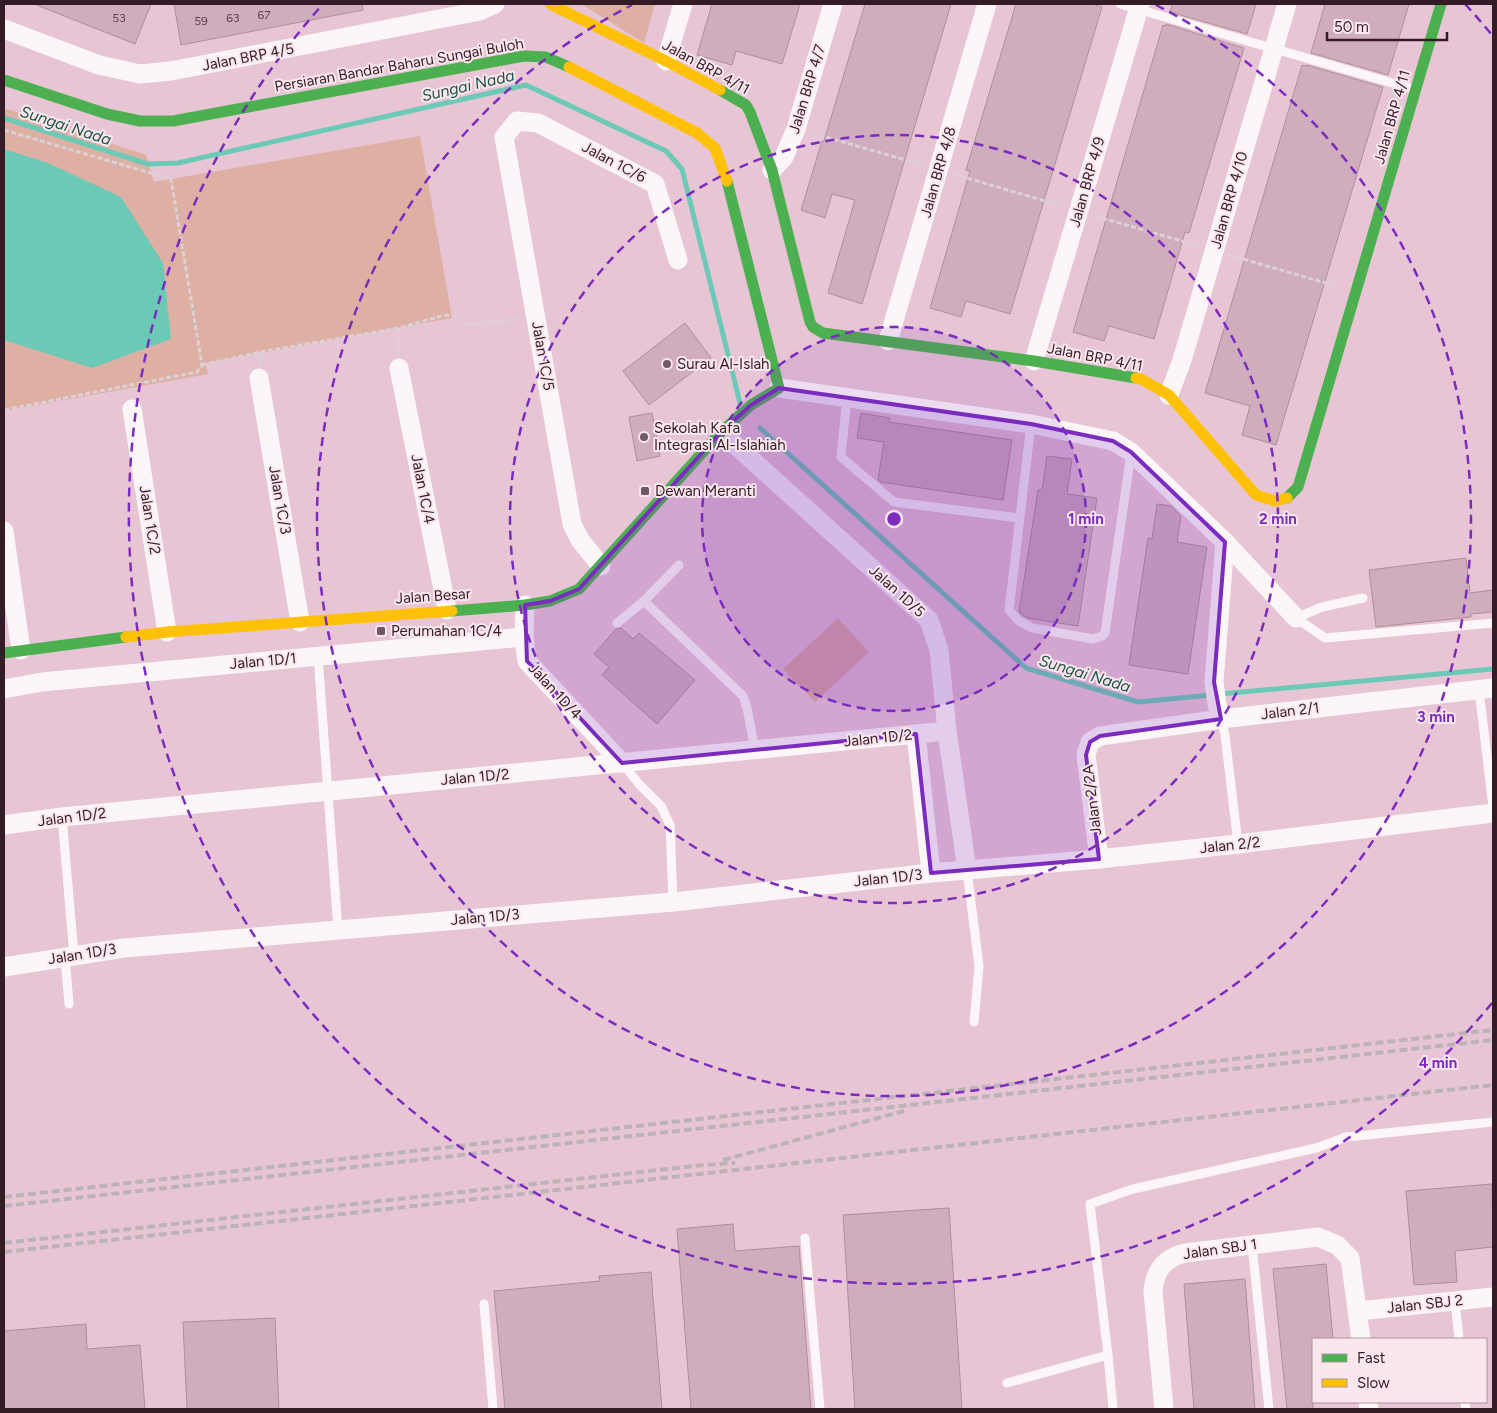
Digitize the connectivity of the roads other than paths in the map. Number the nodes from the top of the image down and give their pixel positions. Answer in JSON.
{"nodes":[{"id":1,"x":495,"y":4,"type":"edge"},
{"id":2,"x":550,"y":4,"type":"edge"},
{"id":3,"x":683,"y":4,"type":"edge"},
{"id":4,"x":833,"y":4,"type":"edge"},
{"id":5,"x":987,"y":4,"type":"edge"},
{"id":6,"x":1287,"y":4,"type":"edge"},
{"id":7,"x":1441,"y":4,"type":"edge"},
{"id":8,"x":1133,"y":5,"type":"edge"},
{"id":9,"x":4,"y":29,"type":"edge"},
{"id":10,"x":1274,"y":48,"type":"junction"},
{"id":11,"x":666,"y":61,"type":"junction"},
{"id":12,"x":4,"y":80,"type":"edge"},
{"id":13,"x":1415,"y":90,"type":"junction"},
{"id":14,"x":504,"y":137,"type":"joint"},
{"id":15,"x":772,"y":170,"type":"junction"},
{"id":16,"x":678,"y":260,"type":"dead end"},
{"id":17,"x":888,"y":341,"type":"junction"},
{"id":18,"x":1034,"y":361,"type":"junction"},
{"id":19,"x":399,"y":368,"type":"road end"},
{"id":20,"x":259,"y":378,"type":"dead end"},
{"id":21,"x":779,"y":388,"type":"junction"},
{"id":22,"x":1169,"y":395,"type":"junction"},
{"id":23,"x":846,"y":397,"type":"junction"},
{"id":24,"x":132,"y":409,"type":"dead end"},
{"id":25,"x":1031,"y":424,"type":"junction"},
{"id":26,"x":721,"y":432,"type":"junction"},
{"id":27,"x":1131,"y":452,"type":"junction"},
{"id":28,"x":1019,"y":518,"type":"junction"},
{"id":29,"x":4,"y":531,"type":"edge"},
{"id":30,"x":1225,"y":542,"type":"junction"},
{"id":31,"x":679,"y":565,"type":"dead end"},
{"id":32,"x":601,"y":566,"type":"junction"},
{"id":33,"x":1363,"y":598,"type":"dead end"},
{"id":34,"x":644,"y":601,"type":"junction"},
{"id":35,"x":525,"y":605,"type":"junction"},
{"id":36,"x":447,"y":610,"type":"junction"},
{"id":37,"x":1296,"y":618,"type":"junction"},
{"id":38,"x":300,"y":622,"type":"junction"},
{"id":39,"x":617,"y":623,"type":"dead end"},
{"id":40,"x":1493,"y":623,"type":"edge"},
{"id":41,"x":167,"y":632,"type":"junction"},
{"id":42,"x":524,"y":637,"type":"junction"},
{"id":43,"x":13,"y":652,"type":"edge"},
{"id":44,"x":318,"y":656,"type":"junction"},
{"id":45,"x":4,"y":689,"type":"edge"},
{"id":46,"x":1486,"y":689,"type":"edge"},
{"id":47,"x":1219,"y":712,"type":"junction"},
{"id":48,"x":947,"y":731,"type":"junction"},
{"id":49,"x":916,"y":734,"type":"junction"},
{"id":50,"x":1090,"y":742,"type":"joint"},
{"id":51,"x":755,"y":750,"type":"junction"},
{"id":52,"x":622,"y":763,"type":"junction"},
{"id":53,"x":328,"y":791,"type":"junction"},
{"id":54,"x":1493,"y":807,"type":"edge"},
{"id":55,"x":1493,"y":813,"type":"edge"},
{"id":56,"x":62,"y":817,"type":"junction"},
{"id":57,"x":4,"y":825,"type":"edge"},
{"id":58,"x":1238,"y":844,"type":"junction"},
{"id":59,"x":1098,"y":859,"type":"junction"},
{"id":60,"x":967,"y":870,"type":"junction"},
{"id":61,"x":931,"y":873,"type":"junction"},
{"id":62,"x":673,"y":902,"type":"junction"},
{"id":63,"x":338,"y":930,"type":"junction"},
{"id":64,"x":69,"y":956,"type":"junction"},
{"id":65,"x":4,"y":967,"type":"edge"},
{"id":66,"x":69,"y":1004,"type":"dead end"},
{"id":67,"x":974,"y":1022,"type":"dead end"},
{"id":68,"x":1493,"y":1122,"type":"edge"},
{"id":69,"x":805,"y":1238,"type":"dead end"},
{"id":70,"x":1252,"y":1245,"type":"junction"},
{"id":71,"x":1493,"y":1297,"type":"edge"},
{"id":72,"x":1455,"y":1301,"type":"junction"},
{"id":73,"x":484,"y":1304,"type":"dead end"},
{"id":74,"x":1358,"y":1311,"type":"junction"},
{"id":75,"x":1361,"y":1338,"type":"edge"},
{"id":76,"x":1459,"y":1338,"type":"edge"},
{"id":77,"x":1108,"y":1355,"type":"junction"},
{"id":78,"x":1007,"y":1383,"type":"dead end"},
{"id":79,"x":493,"y":1409,"type":"edge"},
{"id":80,"x":820,"y":1409,"type":"edge"},
{"id":81,"x":1113,"y":1409,"type":"edge"},
{"id":82,"x":1164,"y":1409,"type":"edge"},
{"id":83,"x":1269,"y":1409,"type":"edge"}],
"edges":[{"from":1,"to":9,"type":"street","name":"Jalan BRP 4/5"},
{"from":2,"to":11,"type":"street","name":"Jalan BRP 4/11"},
{"from":3,"to":11,"type":"street"},
{"from":4,"to":15,"type":"street","name":"Jalan BRP 4/7"},
{"from":5,"to":17,"type":"street","name":"Jalan BRP 4/8"},
{"from":6,"to":10,"type":"street","name":"Jalan BRP 4/10"},
{"from":7,"to":13,"type":"street","name":"Jalan BRP 4/11"},
{"from":8,"to":10,"type":"lane"},
{"from":8,"to":18,"type":"street","name":"Jalan BRP 4/9"},
{"from":10,"to":13,"type":"lane"},
{"from":10,"to":22,"type":"street","name":"Jalan BRP 4/10"},
{"from":11,"to":15,"type":"street","name":"Jalan BRP 4/11"},
{"from":12,"to":21,"type":"street","name":"Persiaran Bandar Baharu Sungai Buloh"},
{"from":13,"to":22,"type":"street","name":"Jalan BRP 4/11"},
{"from":14,"to":16,"type":"street","name":"Jalan 1C/6"},
{"from":14,"to":32,"type":"street","name":"Jalan 1C/5"},
{"from":15,"to":17,"type":"street","name":"Jalan BRP 4/11"},
{"from":17,"to":18,"type":"street","name":"Jalan BRP 4/11"},
{"from":18,"to":22,"type":"street","name":"Jalan BRP 4/11"},
{"from":19,"to":36,"type":"street","name":"Jalan 1C/4"},
{"from":20,"to":38,"type":"street","name":"Jalan 1C/3"},
{"from":21,"to":23,"type":"street"},
{"from":21,"to":26,"type":"street","name":"Jalan Besar"},
{"from":23,"to":25,"type":"street"},
{"from":23,"to":28,"type":"lane"},
{"from":24,"to":41,"type":"street","name":"Jalan 1C/2"},
{"from":25,"to":27,"type":"street"},
{"from":25,"to":28,"type":"lane"},
{"from":26,"to":32,"type":"street","name":"Jalan Besar"},
{"from":26,"to":48,"type":"street","name":"Jalan 1D/5"},
{"from":27,"to":28,"type":"lane"},
{"from":27,"to":30,"type":"street"},
{"from":29,"to":43,"type":"street"},
{"from":30,"to":37,"type":"street"},
{"from":30,"to":47,"type":"street"},
{"from":31,"to":34,"type":"lane"},
{"from":32,"to":35,"type":"street","name":"Jalan Besar"},
{"from":33,"to":37,"type":"lane"},
{"from":34,"to":39,"type":"lane"},
{"from":34,"to":51,"type":"lane"},
{"from":35,"to":36,"type":"street","name":"Jalan Besar"},
{"from":35,"to":42,"type":"street","name":"Jalan 1D/4"},
{"from":36,"to":38,"type":"street","name":"Jalan Besar"},
{"from":37,"to":40,"type":"lane"},
{"from":38,"to":41,"type":"street","name":"Jalan Besar"},
{"from":41,"to":43,"type":"street","name":"Jalan Besar"},
{"from":42,"to":44,"type":"street","name":"Jalan 1D/1"},
{"from":42,"to":52,"type":"street","name":"Jalan 1D/4"},
{"from":44,"to":45,"type":"street","name":"Jalan 1D/1"},
{"from":44,"to":53,"type":"lane"},
{"from":46,"to":47,"type":"street","name":"Jalan 2/1"},
{"from":46,"to":54,"type":"lane"},
{"from":47,"to":50,"type":"street","name":"Jalan 2/1"},
{"from":47,"to":58,"type":"lane"},
{"from":48,"to":49,"type":"street","name":"Jalan 1D/2"},
{"from":48,"to":60,"type":"street","name":"Jalan 1D/5"},
{"from":49,"to":51,"type":"street","name":"Jalan 1D/2"},
{"from":49,"to":61,"type":"street"},
{"from":50,"to":59,"type":"street","name":"Jalan 2/2A"},
{"from":51,"to":52,"type":"street","name":"Jalan 1D/2"},
{"from":52,"to":53,"type":"street","name":"Jalan 1D/2"},
{"from":52,"to":62,"type":"lane"},
{"from":53,"to":56,"type":"street","name":"Jalan 1D/2"},
{"from":53,"to":63,"type":"lane"},
{"from":55,"to":58,"type":"street","name":"Jalan 2/2"},
{"from":56,"to":57,"type":"street","name":"Jalan 1D/2"},
{"from":56,"to":64,"type":"lane"},
{"from":58,"to":59,"type":"street","name":"Jalan 2/2"},
{"from":59,"to":60,"type":"street","name":"Jalan 2/2"},
{"from":60,"to":61,"type":"street","name":"Jalan 1D/3"},
{"from":60,"to":67,"type":"lane"},
{"from":61,"to":62,"type":"street","name":"Jalan 1D/3"},
{"from":62,"to":63,"type":"street","name":"Jalan 1D/3"},
{"from":63,"to":64,"type":"street","name":"Jalan 1D/3"},
{"from":64,"to":65,"type":"street","name":"Jalan 1D/3"},
{"from":64,"to":66,"type":"lane"},
{"from":68,"to":77,"type":"lane"},
{"from":69,"to":80,"type":"lane"},
{"from":70,"to":74,"type":"street","name":"Jalan SBJ 1"},
{"from":70,"to":82,"type":"street","name":"Jalan SBJ 1"},
{"from":70,"to":83,"type":"lane"},
{"from":71,"to":72,"type":"street","name":"Jalan SBJ 2"},
{"from":72,"to":74,"type":"street","name":"Jalan SBJ 2"},
{"from":72,"to":76,"type":"lane"},
{"from":73,"to":79,"type":"lane"},
{"from":74,"to":75,"type":"street"},
{"from":77,"to":78,"type":"lane"},
{"from":77,"to":81,"type":"lane"}]}
